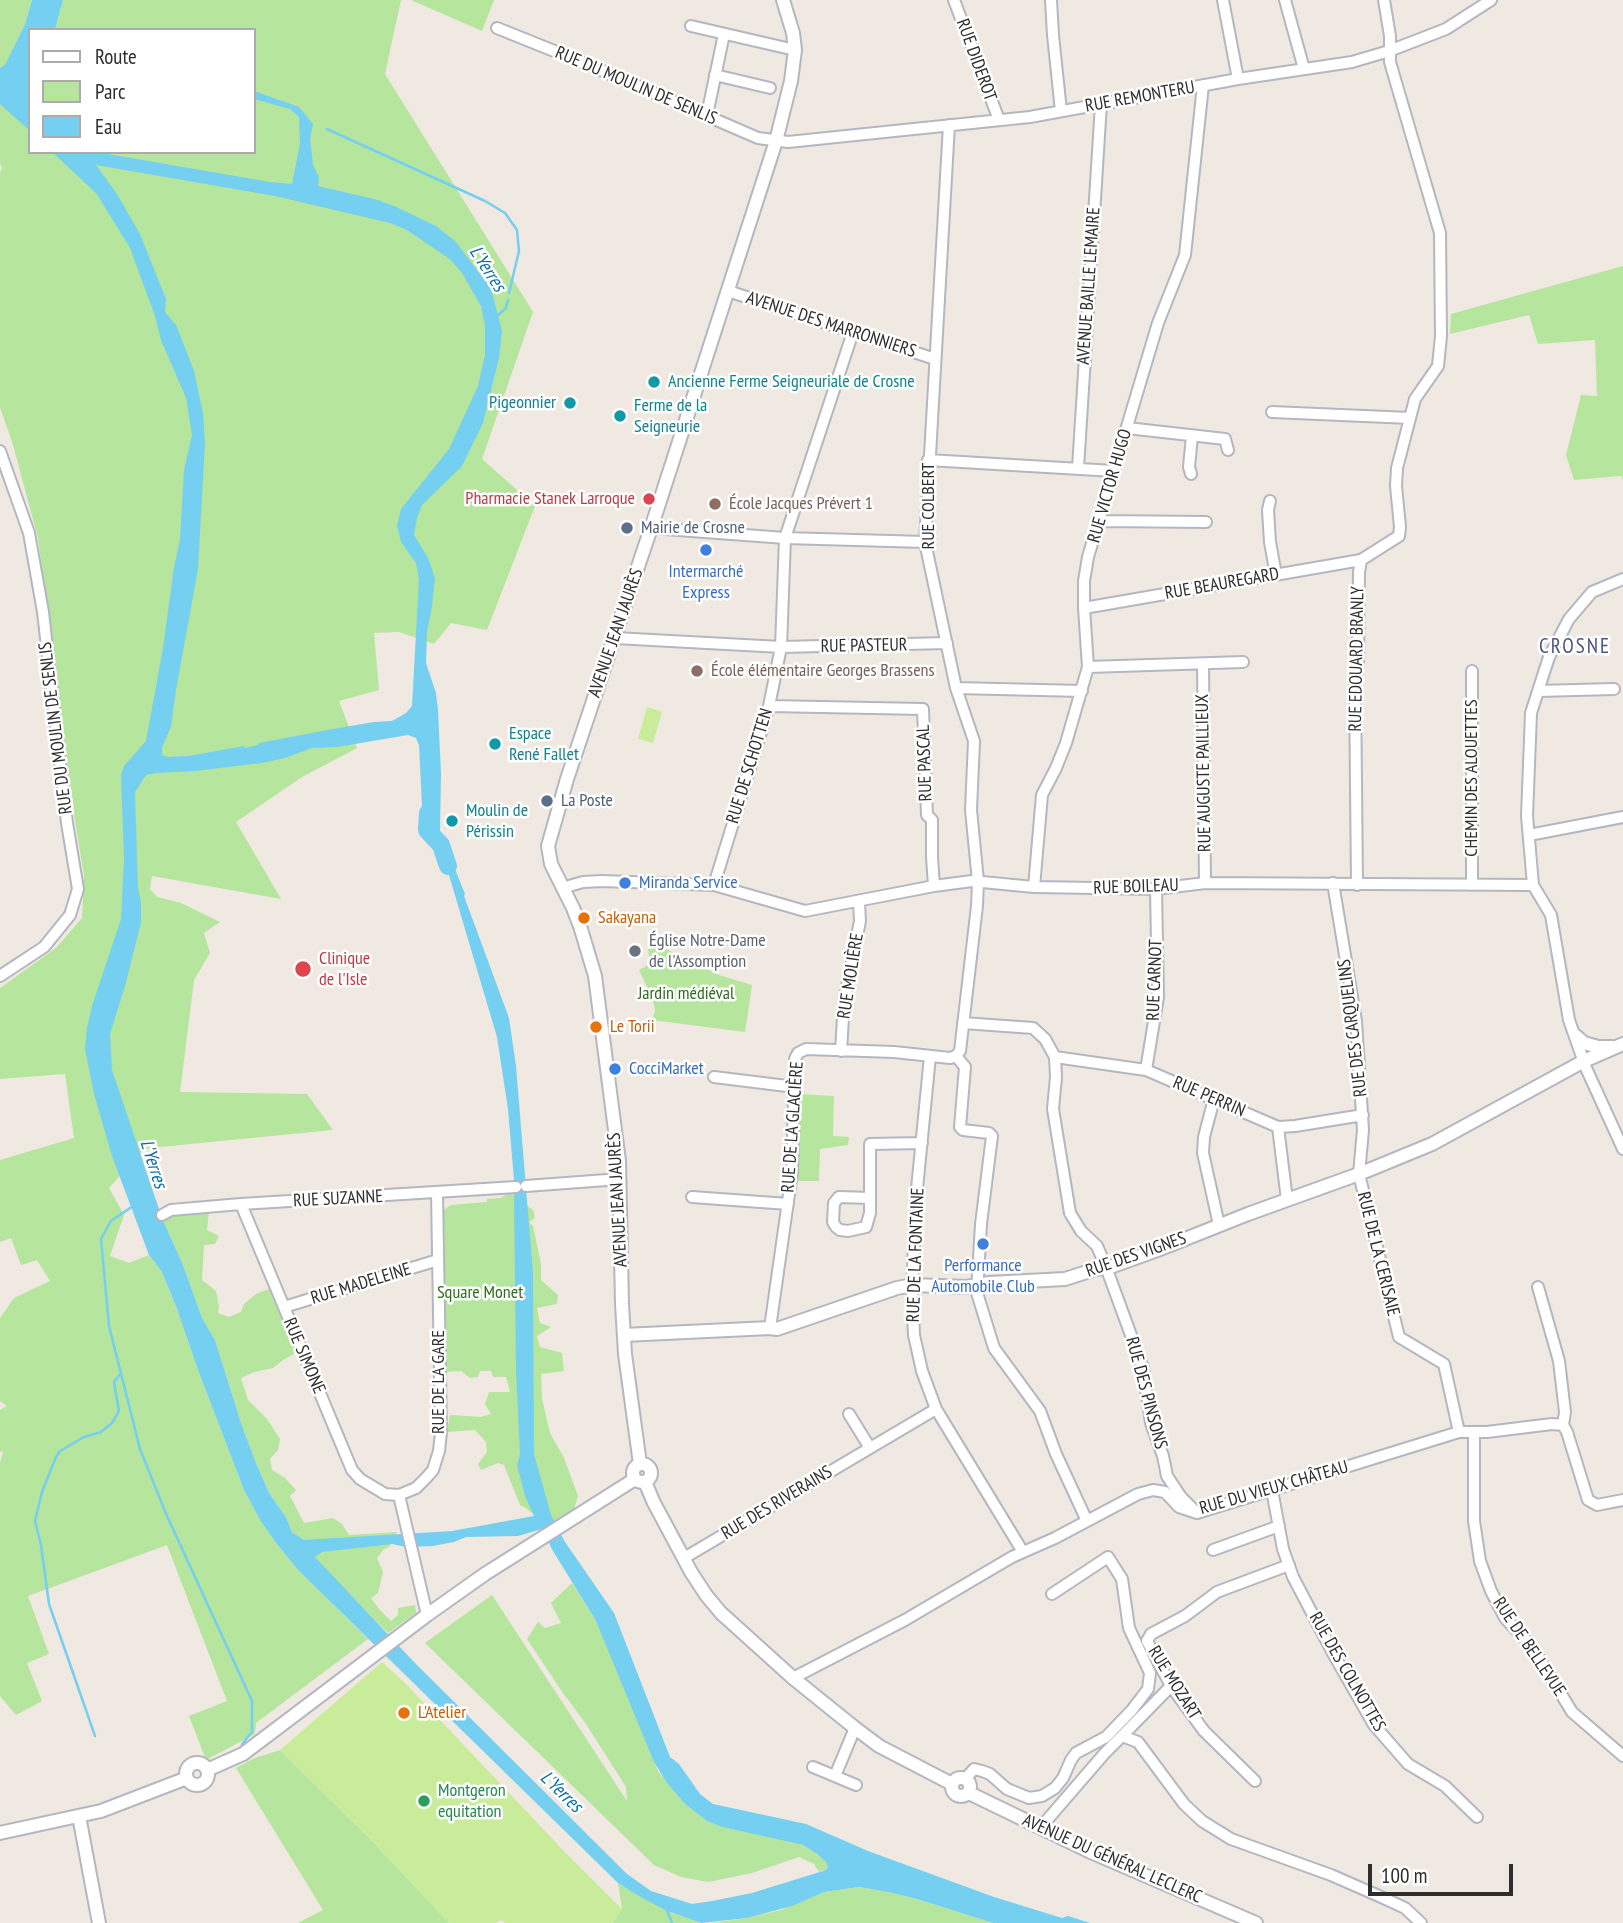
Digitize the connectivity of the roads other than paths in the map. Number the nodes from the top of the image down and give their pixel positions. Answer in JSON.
{"nodes":[{"id":1,"x":783,"y":0,"type":"edge"},
{"id":2,"x":954,"y":0,"type":"edge"},
{"id":3,"x":1051,"y":0,"type":"edge"},
{"id":4,"x":1223,"y":0,"type":"edge"},
{"id":5,"x":1285,"y":0,"type":"edge"},
{"id":6,"x":1384,"y":0,"type":"edge"},
{"id":7,"x":1491,"y":0,"type":"edge"},
{"id":8,"x":691,"y":26,"type":"dead end"},
{"id":9,"x":497,"y":28,"type":"dead end"},
{"id":10,"x":724,"y":34,"type":"junction"},
{"id":11,"x":795,"y":50,"type":"junction"},
{"id":12,"x":1390,"y":51,"type":"junction"},
{"id":13,"x":1304,"y":69,"type":"junction"},
{"id":14,"x":715,"y":75,"type":"junction"},
{"id":15,"x":1238,"y":79,"type":"junction"},
{"id":16,"x":1203,"y":85,"type":"junction"},
{"id":17,"x":771,"y":88,"type":"dead end"},
{"id":18,"x":1101,"y":104,"type":"junction"},
{"id":19,"x":1061,"y":111,"type":"junction"},
{"id":20,"x":707,"y":115,"type":"junction"},
{"id":21,"x":999,"y":120,"type":"junction"},
{"id":22,"x":949,"y":125,"type":"junction"},
{"id":23,"x":776,"y":141,"type":"junction"},
{"id":24,"x":727,"y":291,"type":"junction"},
{"id":25,"x":853,"y":332,"type":"junction"},
{"id":26,"x":935,"y":359,"type":"junction"},
{"id":27,"x":1272,"y":412,"type":"dead end"},
{"id":28,"x":1410,"y":418,"type":"junction"},
{"id":29,"x":1127,"y":428,"type":"junction"},
{"id":30,"x":1192,"y":436,"type":"junction"},
{"id":31,"x":1228,"y":450,"type":"dead end"},
{"id":32,"x":0,"y":451,"type":"edge"},
{"id":33,"x":929,"y":460,"type":"junction"},
{"id":34,"x":1079,"y":468,"type":"junction"},
{"id":35,"x":1114,"y":471,"type":"junction"},
{"id":36,"x":1191,"y":474,"type":"dead end"},
{"id":37,"x":1270,"y":501,"type":"dead end"},
{"id":38,"x":1100,"y":521,"type":"junction"},
{"id":39,"x":1206,"y":522,"type":"dead end"},
{"id":40,"x":651,"y":528,"type":"junction"},
{"id":41,"x":785,"y":538,"type":"junction"},
{"id":42,"x":925,"y":542,"type":"junction"},
{"id":43,"x":1361,"y":560,"type":"junction"},
{"id":44,"x":1276,"y":575,"type":"junction"},
{"id":45,"x":1623,"y":579,"type":"edge"},
{"id":46,"x":1084,"y":608,"type":"junction"},
{"id":47,"x":615,"y":638,"type":"junction"},
{"id":48,"x":947,"y":643,"type":"junction"},
{"id":49,"x":781,"y":647,"type":"junction"},
{"id":50,"x":1243,"y":662,"type":"dead end"},
{"id":51,"x":1202,"y":664,"type":"junction"},
{"id":52,"x":1088,"y":667,"type":"junction"},
{"id":53,"x":1472,"y":671,"type":"dead end"},
{"id":54,"x":956,"y":688,"type":"junction"},
{"id":55,"x":1614,"y":689,"type":"dead end"},
{"id":56,"x":1082,"y":691,"type":"junction"},
{"id":57,"x":1538,"y":691,"type":"junction"},
{"id":58,"x":769,"y":706,"type":"junction"},
{"id":59,"x":1623,"y":817,"type":"edge"},
{"id":60,"x":1529,"y":835,"type":"junction"},
{"id":61,"x":978,"y":881,"type":"junction"},
{"id":62,"x":1205,"y":883,"type":"junction"},
{"id":63,"x":1333,"y":883,"type":"junction"},
{"id":64,"x":715,"y":885,"type":"junction"},
{"id":65,"x":1357,"y":885,"type":"junction"},
{"id":66,"x":1472,"y":885,"type":"junction"},
{"id":67,"x":1533,"y":885,"type":"junction"},
{"id":68,"x":934,"y":886,"type":"junction"},
{"id":69,"x":1034,"y":887,"type":"junction"},
{"id":70,"x":562,"y":888,"type":"junction"},
{"id":71,"x":1156,"y":889,"type":"junction"},
{"id":72,"x":859,"y":902,"type":"junction"},
{"id":73,"x":0,"y":976,"type":"edge"},
{"id":74,"x":963,"y":1023,"type":"junction"},
{"id":75,"x":1576,"y":1037,"type":"junction"},
{"id":76,"x":1619,"y":1045,"type":"edge"},
{"id":77,"x":841,"y":1051,"type":"junction"},
{"id":78,"x":930,"y":1056,"type":"junction"},
{"id":79,"x":956,"y":1056,"type":"junction"},
{"id":80,"x":1055,"y":1057,"type":"junction"},
{"id":81,"x":1584,"y":1060,"type":"junction"},
{"id":82,"x":1146,"y":1070,"type":"junction"},
{"id":83,"x":714,"y":1077,"type":"dead end"},
{"id":84,"x":795,"y":1087,"type":"junction"},
{"id":85,"x":1214,"y":1099,"type":"junction"},
{"id":86,"x":1363,"y":1115,"type":"junction"},
{"id":87,"x":1278,"y":1127,"type":"junction"},
{"id":88,"x":922,"y":1143,"type":"junction"},
{"id":89,"x":1623,"y":1149,"type":"edge"},
{"id":90,"x":1359,"y":1174,"type":"junction"},
{"id":91,"x":620,"y":1179,"type":"junction"},
{"id":92,"x":437,"y":1192,"type":"junction"},
{"id":93,"x":692,"y":1197,"type":"dead end"},
{"id":94,"x":870,"y":1198,"type":"dead end"},
{"id":95,"x":1287,"y":1200,"type":"junction"},
{"id":96,"x":241,"y":1204,"type":"junction"},
{"id":97,"x":788,"y":1204,"type":"junction"},
{"id":98,"x":162,"y":1215,"type":"dead end"},
{"id":99,"x":1219,"y":1226,"type":"junction"},
{"id":100,"x":438,"y":1260,"type":"junction"},
{"id":101,"x":1106,"y":1267,"type":"junction"},
{"id":102,"x":913,"y":1285,"type":"junction"},
{"id":103,"x":977,"y":1285,"type":"junction"},
{"id":104,"x":1538,"y":1287,"type":"dead end"},
{"id":105,"x":284,"y":1307,"type":"junction"},
{"id":106,"x":770,"y":1328,"type":"junction"},
{"id":107,"x":624,"y":1335,"type":"junction"},
{"id":108,"x":936,"y":1409,"type":"junction"},
{"id":109,"x":849,"y":1414,"type":"dead end"},
{"id":110,"x":1563,"y":1425,"type":"junction"},
{"id":111,"x":1459,"y":1432,"type":"junction"},
{"id":112,"x":1474,"y":1433,"type":"junction"},
{"id":113,"x":870,"y":1448,"type":"junction"},
{"id":114,"x":640,"y":1481,"type":"junction"},
{"id":115,"x":1272,"y":1490,"type":"junction"},
{"id":116,"x":399,"y":1495,"type":"junction"},
{"id":117,"x":1623,"y":1500,"type":"edge"},
{"id":118,"x":1196,"y":1513,"type":"junction"},
{"id":119,"x":1087,"y":1521,"type":"junction"},
{"id":120,"x":1279,"y":1526,"type":"junction"},
{"id":121,"x":1213,"y":1550,"type":"dead end"},
{"id":122,"x":1023,"y":1552,"type":"junction"},
{"id":123,"x":684,"y":1559,"type":"junction"},
{"id":124,"x":1289,"y":1565,"type":"junction"},
{"id":125,"x":1052,"y":1594,"type":"dead end"},
{"id":126,"x":427,"y":1615,"type":"junction"},
{"id":127,"x":793,"y":1678,"type":"junction"},
{"id":128,"x":1171,"y":1686,"type":"junction"},
{"id":129,"x":855,"y":1728,"type":"junction"},
{"id":130,"x":1122,"y":1736,"type":"junction"},
{"id":131,"x":1623,"y":1756,"type":"edge"},
{"id":132,"x":813,"y":1767,"type":"dead end"},
{"id":133,"x":835,"y":1776,"type":"junction"},
{"id":134,"x":966,"y":1779,"type":"junction"},
{"id":135,"x":1255,"y":1782,"type":"dead end"},
{"id":136,"x":952,"y":1784,"type":"junction"},
{"id":137,"x":856,"y":1785,"type":"dead end"},
{"id":138,"x":969,"y":1793,"type":"junction"},
{"id":139,"x":79,"y":1816,"type":"junction"},
{"id":140,"x":1477,"y":1817,"type":"dead end"},
{"id":141,"x":1041,"y":1827,"type":"junction"},
{"id":142,"x":0,"y":1833,"type":"edge"},
{"id":143,"x":99,"y":1923,"type":"edge"},
{"id":144,"x":1256,"y":1923,"type":"edge"},
{"id":145,"x":1421,"y":1923,"type":"edge"}],
"edges":[{"from":1,"to":11,"type":"street","name":"AVENUE JEAN JAURÈS"},
{"from":2,"to":21,"type":"street","name":"RUE DIDEROT"},
{"from":3,"to":19,"type":"street"},
{"from":4,"to":15,"type":"street"},
{"from":5,"to":13,"type":"street"},
{"from":6,"to":12,"type":"street"},
{"from":7,"to":12,"type":"street","name":"RUE REMONTERU"},
{"from":8,"to":10,"type":"street"},
{"from":9,"to":20,"type":"street","name":"RUE DU MOULIN DE SENLIS"},
{"from":10,"to":11,"type":"street"},
{"from":10,"to":14,"type":"street"},
{"from":11,"to":23,"type":"street","name":"AVENUE JEAN JAURÈS"},
{"from":12,"to":13,"type":"street","name":"RUE REMONTERU"},
{"from":12,"to":28,"type":"street"},
{"from":13,"to":15,"type":"street","name":"RUE REMONTERU"},
{"from":14,"to":17,"type":"street"},
{"from":14,"to":20,"type":"street"},
{"from":15,"to":16,"type":"street","name":"RUE REMONTERU"},
{"from":16,"to":18,"type":"street","name":"RUE REMONTERU"},
{"from":16,"to":29,"type":"street","name":"RUE VICTOR HUGO"},
{"from":18,"to":19,"type":"street","name":"RUE REMONTERU"},
{"from":18,"to":34,"type":"street","name":"AVENUE BAILLE LEMAIRE"},
{"from":19,"to":21,"type":"street","name":"RUE REMONTERU"},
{"from":20,"to":23,"type":"street","name":"RUE DU MOULIN DE SENLIS"},
{"from":21,"to":22,"type":"street","name":"RUE REMONTERU"},
{"from":22,"to":23,"type":"street","name":"RUE REMONTERU"},
{"from":22,"to":26,"type":"street","name":"RUE COLBERT"},
{"from":23,"to":24,"type":"street","name":"AVENUE JEAN JAURÈS"},
{"from":24,"to":25,"type":"street","name":"AVENUE DES MARRONNIERS"},
{"from":24,"to":40,"type":"street","name":"AVENUE JEAN JAURÈS"},
{"from":25,"to":26,"type":"street","name":"AVENUE DES MARRONNIERS"},
{"from":25,"to":41,"type":"street","name":"RUE DE SCHOTTEN"},
{"from":26,"to":33,"type":"street","name":"RUE COLBERT"},
{"from":27,"to":28,"type":"street"},
{"from":28,"to":43,"type":"street"},
{"from":29,"to":30,"type":"street"},
{"from":29,"to":35,"type":"street","name":"RUE VICTOR HUGO"},
{"from":30,"to":31,"type":"street"},
{"from":30,"to":36,"type":"street"},
{"from":32,"to":73,"type":"street","name":"RUE DU MOULIN DE SENLIS"},
{"from":33,"to":34,"type":"street"},
{"from":33,"to":42,"type":"street","name":"RUE COLBERT"},
{"from":34,"to":35,"type":"street"},
{"from":35,"to":38,"type":"street","name":"RUE VICTOR HUGO"},
{"from":37,"to":44,"type":"street"},
{"from":38,"to":39,"type":"street"},
{"from":38,"to":46,"type":"street","name":"RUE VICTOR HUGO"},
{"from":40,"to":41,"type":"street"},
{"from":40,"to":47,"type":"street","name":"AVENUE JEAN JAURÈS"},
{"from":41,"to":42,"type":"street"},
{"from":41,"to":49,"type":"street","name":"RUE DE SCHOTTEN"},
{"from":42,"to":48,"type":"street","name":"RUE COLBERT"},
{"from":43,"to":44,"type":"street","name":"RUE BEAUREGARD"},
{"from":43,"to":65,"type":"street","name":"RUE EDOUARD BRANLY"},
{"from":44,"to":46,"type":"street","name":"RUE BEAUREGARD"},
{"from":45,"to":57,"type":"street"},
{"from":46,"to":52,"type":"street","name":"RUE VICTOR HUGO"},
{"from":47,"to":49,"type":"street","name":"RUE PASTEUR"},
{"from":47,"to":70,"type":"street","name":"AVENUE JEAN JAURÈS"},
{"from":48,"to":49,"type":"street","name":"RUE PASTEUR"},
{"from":48,"to":54,"type":"street","name":"RUE COLBERT"},
{"from":49,"to":58,"type":"street","name":"RUE DE SCHOTTEN"},
{"from":50,"to":51,"type":"street"},
{"from":51,"to":52,"type":"street"},
{"from":51,"to":62,"type":"street","name":"RUE AUGUSTE PAILLIEUX"},
{"from":52,"to":56,"type":"street","name":"RUE VICTOR HUGO"},
{"from":53,"to":66,"type":"street","name":"CHEMIN DES ALOUETTES"},
{"from":54,"to":56,"type":"street"},
{"from":54,"to":61,"type":"street","name":"RUE COLBERT"},
{"from":55,"to":57,"type":"street"},
{"from":56,"to":69,"type":"street","name":"RUE VICTOR HUGO"},
{"from":57,"to":60,"type":"street"},
{"from":58,"to":64,"type":"street","name":"RUE DE SCHOTTEN"},
{"from":58,"to":68,"type":"street","name":"RUE PASCAL"},
{"from":59,"to":60,"type":"street"},
{"from":60,"to":67,"type":"street"},
{"from":61,"to":68,"type":"street","name":"RUE BOILEAU"},
{"from":61,"to":69,"type":"street","name":"RUE BOILEAU"},
{"from":61,"to":74,"type":"street"},
{"from":62,"to":63,"type":"street","name":"RUE BOILEAU"},
{"from":62,"to":71,"type":"street","name":"RUE BOILEAU"},
{"from":63,"to":65,"type":"street","name":"RUE BOILEAU"},
{"from":63,"to":86,"type":"street","name":"RUE DES CARQUELINS"},
{"from":64,"to":70,"type":"street","name":"RUE BOILEAU"},
{"from":64,"to":72,"type":"street","name":"RUE BOILEAU"},
{"from":65,"to":66,"type":"street","name":"RUE BOILEAU"},
{"from":66,"to":67,"type":"street","name":"RUE BOILEAU"},
{"from":67,"to":75,"type":"street"},
{"from":68,"to":72,"type":"street","name":"RUE BOILEAU"},
{"from":69,"to":71,"type":"street","name":"RUE BOILEAU"},
{"from":70,"to":91,"type":"street","name":"AVENUE JEAN JAURÈS"},
{"from":71,"to":82,"type":"street","name":"RUE CARNOT"},
{"from":72,"to":77,"type":"street","name":"RUE MOLIÈRE"},
{"from":74,"to":79,"type":"street"},
{"from":74,"to":80,"type":"street"},
{"from":75,"to":76,"type":"street","name":"RUE DES VIGNES"},
{"from":75,"to":81,"type":"street"},
{"from":76,"to":81,"type":"street","name":"RUE DES VIGNES"},
{"from":77,"to":78,"type":"street","name":"RUE DE LA GLACIÈRE"},
{"from":77,"to":84,"type":"street","name":"RUE DE LA GLACIÈRE"},
{"from":78,"to":79,"type":"street","name":"RUE DE LA GLACIÈRE"},
{"from":78,"to":88,"type":"street","name":"RUE DE LA FONTAINE"},
{"from":79,"to":103,"type":"street"},
{"from":80,"to":82,"type":"street","name":"RUE PERRIN"},
{"from":80,"to":101,"type":"street","name":"RUE DES PINSONS"},
{"from":81,"to":89,"type":"street"},
{"from":81,"to":90,"type":"street","name":"RUE DES VIGNES"},
{"from":82,"to":85,"type":"street","name":"RUE PERRIN"},
{"from":83,"to":84,"type":"street"},
{"from":84,"to":97,"type":"street","name":"RUE DE LA GLACIÈRE"},
{"from":85,"to":87,"type":"street","name":"RUE PERRIN"},
{"from":85,"to":99,"type":"street"},
{"from":86,"to":87,"type":"street","name":"RUE PERRIN"},
{"from":86,"to":90,"type":"street","name":"RUE DES CARQUELINS"},
{"from":87,"to":95,"type":"street"},
{"from":88,"to":94,"type":"street"},
{"from":88,"to":102,"type":"street","name":"RUE DE LA FONTAINE"},
{"from":90,"to":95,"type":"street","name":"RUE DES VIGNES"},
{"from":90,"to":111,"type":"street","name":"RUE DE LA CERISAIE"},
{"from":91,"to":92,"type":"street","name":"RUE SUZANNE"},
{"from":91,"to":107,"type":"street","name":"AVENUE JEAN JAURÈS"},
{"from":92,"to":96,"type":"street","name":"RUE SUZANNE"},
{"from":92,"to":100,"type":"street","name":"RUE DE LA GARE"},
{"from":93,"to":97,"type":"street"},
{"from":95,"to":99,"type":"street","name":"RUE DES VIGNES"},
{"from":96,"to":98,"type":"street","name":"RUE SUZANNE"},
{"from":96,"to":105,"type":"street","name":"RUE SIMONE"},
{"from":97,"to":106,"type":"street","name":"RUE DE LA GLACIÈRE"},
{"from":99,"to":101,"type":"street","name":"RUE DES VIGNES"},
{"from":100,"to":105,"type":"street","name":"RUE MADELEINE"},
{"from":100,"to":116,"type":"street","name":"RUE DE LA GARE"},
{"from":101,"to":103,"type":"street","name":"RUE DES VIGNES"},
{"from":101,"to":118,"type":"street","name":"RUE DES PINSONS"},
{"from":102,"to":103,"type":"street","name":"RUE DES VIGNES"},
{"from":102,"to":106,"type":"street","name":"RUE DES VIGNES"},
{"from":102,"to":108,"type":"street","name":"RUE DE LA FONTAINE"},
{"from":103,"to":119,"type":"street"},
{"from":104,"to":110,"type":"street"},
{"from":105,"to":116,"type":"street","name":"RUE SIMONE"},
{"from":106,"to":107,"type":"street","name":"RUE DES VIGNES"},
{"from":107,"to":114,"type":"street","name":"AVENUE JEAN JAURÈS"},
{"from":108,"to":113,"type":"street","name":"RUE DES RIVERAINS"},
{"from":108,"to":122,"type":"street","name":"RUE DE LA FONTAINE"},
{"from":109,"to":113,"type":"street"},
{"from":110,"to":112,"type":"street","name":"RUE DU VIEUX CHÂTEAU"},
{"from":110,"to":117,"type":"street"},
{"from":111,"to":112,"type":"street","name":"RUE DU VIEUX CHÂTEAU"},
{"from":111,"to":115,"type":"street","name":"RUE DU VIEUX CHÂTEAU"},
{"from":112,"to":131,"type":"street","name":"RUE DE BELLEVUE"},
{"from":113,"to":123,"type":"street","name":"RUE DES RIVERAINS"},
{"from":114,"to":123,"type":"street","name":"AVENUE DU GÉNÉRAL LECLERC"},
{"from":114,"to":126,"type":"street"},
{"from":115,"to":118,"type":"street","name":"RUE DU VIEUX CHÂTEAU"},
{"from":115,"to":120,"type":"street","name":"RUE DES COLNOTTES"},
{"from":116,"to":126,"type":"street"},
{"from":118,"to":119,"type":"street","name":"RUE DU VIEUX CHÂTEAU"},
{"from":119,"to":122,"type":"street","name":"RUE DU VIEUX CHÂTEAU"},
{"from":120,"to":121,"type":"street"},
{"from":120,"to":124,"type":"street","name":"RUE DES COLNOTTES"},
{"from":122,"to":127,"type":"street","name":"RUE DU VIEUX CHÂTEAU"},
{"from":123,"to":127,"type":"street","name":"AVENUE DU GÉNÉRAL LECLERC"},
{"from":124,"to":128,"type":"street","name":"RUE MOZART"},
{"from":124,"to":140,"type":"street","name":"RUE DES COLNOTTES"},
{"from":125,"to":134,"type":"street"},
{"from":126,"to":139,"type":"street"},
{"from":127,"to":129,"type":"street","name":"AVENUE DU GÉNÉRAL LECLERC"},
{"from":128,"to":130,"type":"street"},
{"from":128,"to":135,"type":"street","name":"RUE MOZART"},
{"from":129,"to":133,"type":"street"},
{"from":129,"to":136,"type":"street","name":"AVENUE DU GÉNÉRAL LECLERC"},
{"from":130,"to":141,"type":"street"},
{"from":130,"to":145,"type":"street"},
{"from":132,"to":133,"type":"street"},
{"from":133,"to":137,"type":"street"},
{"from":134,"to":136,"type":"street"},
{"from":134,"to":138,"type":"street"},
{"from":136,"to":138,"type":"street","name":"AVENUE DU GÉNÉRAL LECLERC"},
{"from":138,"to":141,"type":"street","name":"AVENUE DU GÉNÉRAL LECLERC"},
{"from":139,"to":142,"type":"street"},
{"from":139,"to":143,"type":"street"},
{"from":141,"to":144,"type":"street","name":"AVENUE DU GÉNÉRAL LECLERC"}]}
